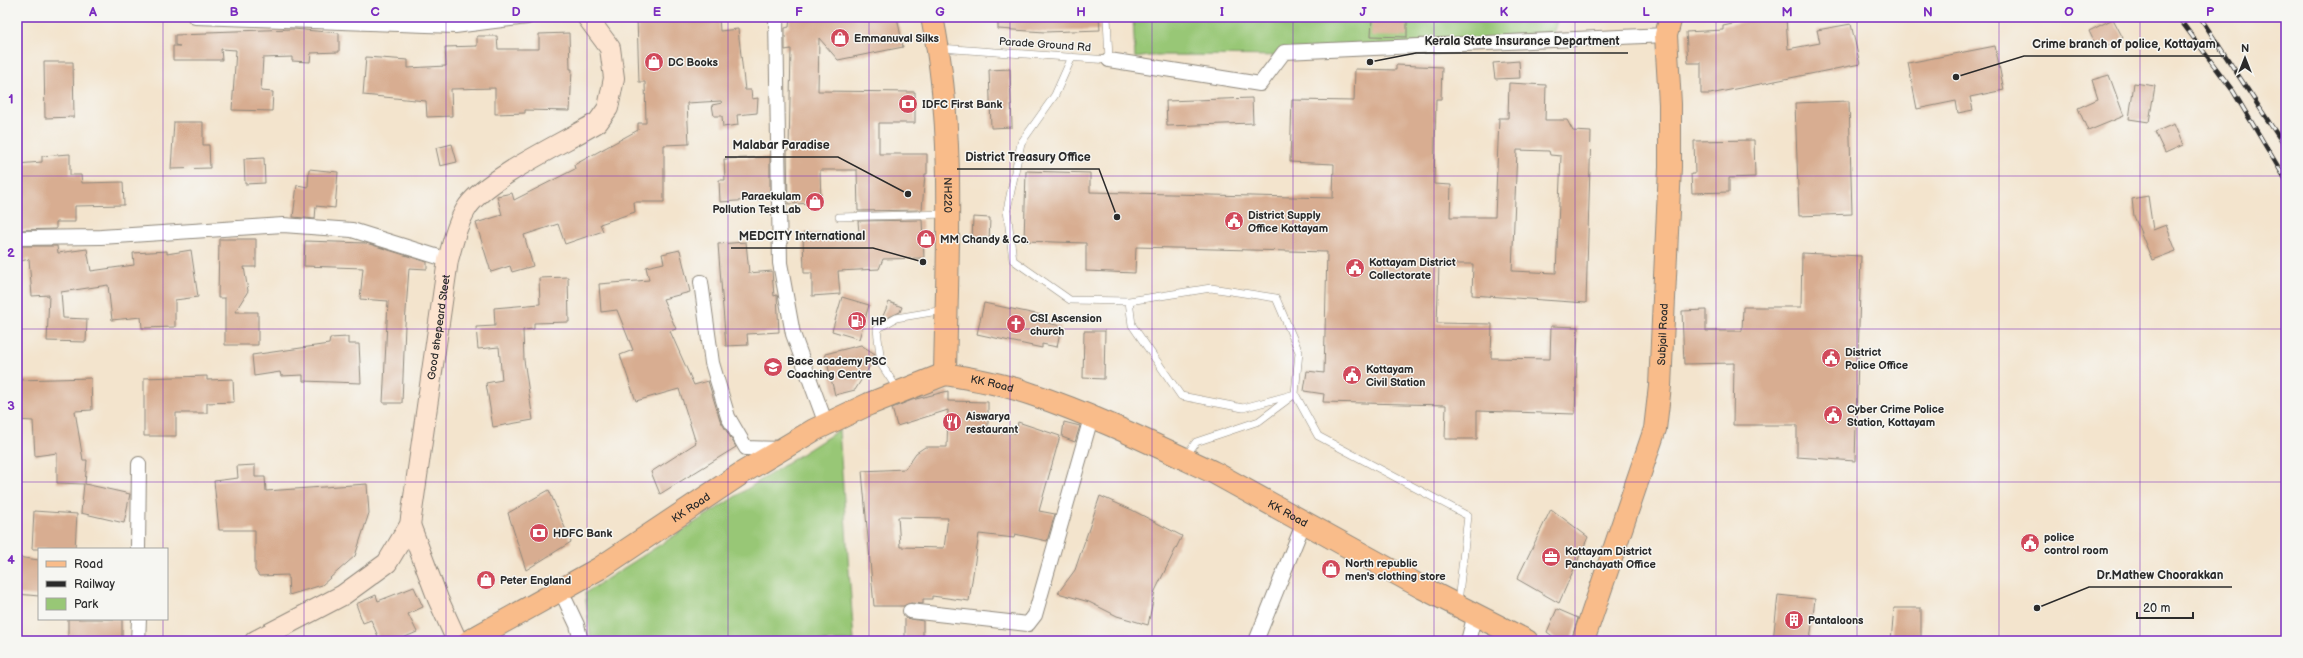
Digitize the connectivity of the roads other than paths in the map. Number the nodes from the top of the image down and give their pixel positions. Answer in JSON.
{"nodes":[{"id":1,"x":195,"y":17,"type":"edge"},
{"id":2,"x":527,"y":17,"type":"edge"},
{"id":3,"x":587,"y":17,"type":"edge"},
{"id":4,"x":776,"y":17,"type":"edge"},
{"id":5,"x":932,"y":17,"type":"edge"},
{"id":6,"x":1107,"y":17,"type":"edge"},
{"id":7,"x":1669,"y":26,"type":"edge"},
{"id":8,"x":937,"y":48,"type":"junction"},
{"id":9,"x":1072,"y":57,"type":"junction"},
{"id":10,"x":1109,"y":60,"type":"junction"},
{"id":11,"x":948,"y":214,"type":"junction"},
{"id":12,"x":839,"y":217,"type":"dead end"},
{"id":13,"x":17,"y":238,"type":"edge"},
{"id":14,"x":448,"y":260,"type":"junction"},
{"id":15,"x":701,"y":282,"type":"dead end"},
{"id":16,"x":1130,"y":301,"type":"junction"},
{"id":17,"x":947,"y":309,"type":"junction"},
{"id":18,"x":945,"y":374,"type":"junction"},
{"id":19,"x":899,"y":392,"type":"junction"},
{"id":20,"x":1296,"y":394,"type":"junction"},
{"id":21,"x":1091,"y":418,"type":"junction"},
{"id":22,"x":826,"y":424,"type":"junction"},
{"id":23,"x":783,"y":449,"type":"junction"},
{"id":24,"x":1184,"y":459,"type":"junction"},
{"id":25,"x":139,"y":464,"type":"dead end"},
{"id":26,"x":1304,"y":522,"type":"junction"},
{"id":27,"x":410,"y":525,"type":"junction"},
{"id":28,"x":138,"y":548,"type":"edge"},
{"id":29,"x":560,"y":591,"type":"junction"},
{"id":30,"x":1466,"y":609,"type":"junction"},
{"id":31,"x":910,"y":611,"type":"dead end"},
{"id":32,"x":139,"y":620,"type":"edge"},
{"id":33,"x":138,"y":641,"type":"edge"},
{"id":34,"x":256,"y":641,"type":"edge"},
{"id":35,"x":457,"y":641,"type":"edge"},
{"id":36,"x":469,"y":641,"type":"edge"},
{"id":37,"x":581,"y":641,"type":"edge"},
{"id":38,"x":1256,"y":641,"type":"edge"},
{"id":39,"x":1468,"y":641,"type":"edge"},
{"id":40,"x":1527,"y":641,"type":"edge"},
{"id":41,"x":1583,"y":641,"type":"edge"}],
"edges":[{"from":1,"to":2,"type":"street"},
{"from":3,"to":14,"type":"main road","name":"Good shepeard Steet"},
{"from":4,"to":22,"type":"street"},
{"from":5,"to":8,"type":"main road","name":"NH220"},
{"from":6,"to":10,"type":"lane","name":"Parade Ground Rd"},
{"from":7,"to":10,"type":"street"},
{"from":7,"to":41,"type":"main road","name":"Subjail Road"},
{"from":8,"to":9,"type":"lane","name":"Parade Ground Rd"},
{"from":8,"to":11,"type":"main road","name":"NH220"},
{"from":9,"to":10,"type":"lane","name":"Parade Ground Rd"},
{"from":9,"to":16,"type":"lane"},
{"from":11,"to":12,"type":"lane"},
{"from":11,"to":17,"type":"main road","name":"NH220"},
{"from":13,"to":14,"type":"street"},
{"from":14,"to":27,"type":"main road","name":"Good shepeard Steet"},
{"from":15,"to":23,"type":"street"},
{"from":16,"to":20,"type":"lane"},
{"from":16,"to":20,"type":"lane"},
{"from":17,"to":18,"type":"main road","name":"NH220"},
{"from":17,"to":19,"type":"lane"},
{"from":18,"to":19,"type":"main road","name":"KK Road"},
{"from":18,"to":21,"type":"main road","name":"KK Road"},
{"from":19,"to":22,"type":"main road","name":"KK Road"},
{"from":20,"to":24,"type":"lane"},
{"from":20,"to":30,"type":"lane"},
{"from":21,"to":24,"type":"main road","name":"KK Road"},
{"from":21,"to":31,"type":"street"},
{"from":22,"to":23,"type":"main road","name":"KK Road"},
{"from":23,"to":29,"type":"main road","name":"KK Road"},
{"from":24,"to":26,"type":"main road","name":"KK Road"},
{"from":25,"to":28,"type":"street"},
{"from":26,"to":30,"type":"main road","name":"KK Road"},
{"from":26,"to":38,"type":"street"},
{"from":27,"to":34,"type":"main road","name":"Good shepeard Steet"},
{"from":27,"to":35,"type":"main road"},
{"from":29,"to":36,"type":"main road","name":"KK Road"},
{"from":29,"to":37,"type":"street"},
{"from":30,"to":39,"type":"street"},
{"from":30,"to":40,"type":"main road","name":"KK Road"},
{"from":32,"to":33,"type":"street"}]}
